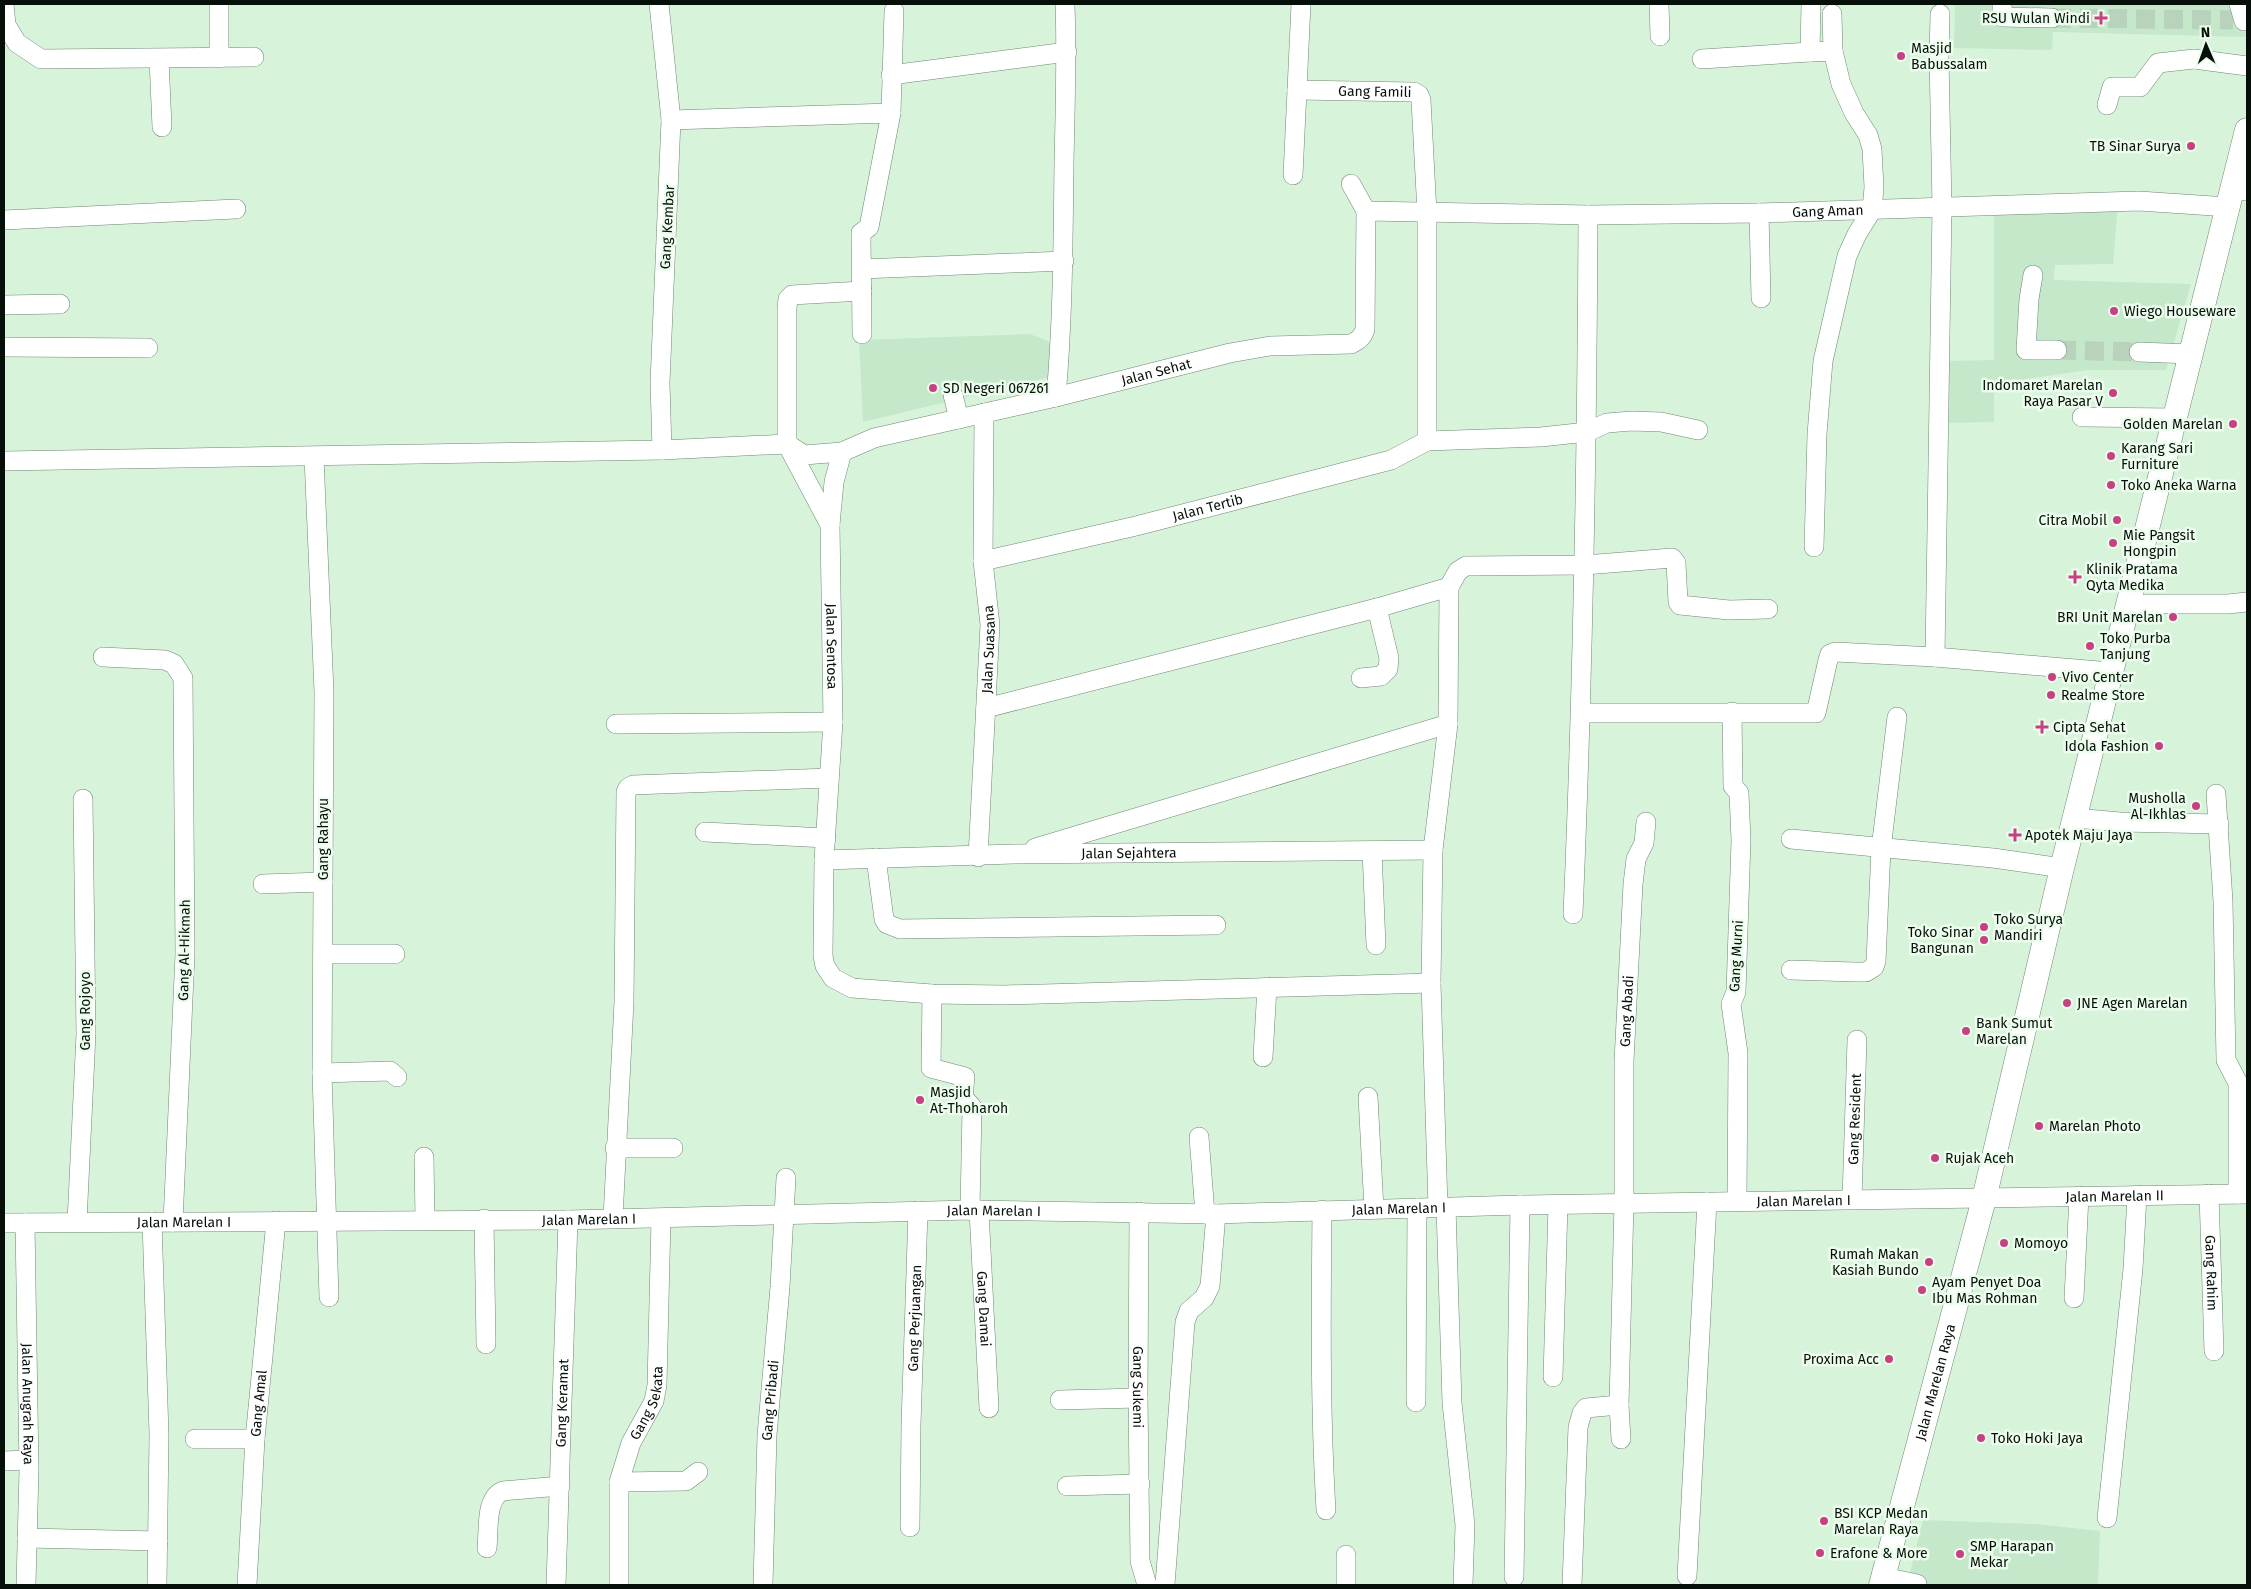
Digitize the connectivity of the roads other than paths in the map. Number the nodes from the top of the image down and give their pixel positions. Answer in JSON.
{"nodes":[{"id":1,"x":4,"y":4,"type":"edge"},
{"id":2,"x":219,"y":4,"type":"edge"},
{"id":3,"x":659,"y":4,"type":"edge"},
{"id":4,"x":1065,"y":4,"type":"edge"},
{"id":5,"x":1301,"y":4,"type":"edge"},
{"id":6,"x":1659,"y":4,"type":"edge"},
{"id":7,"x":1811,"y":4,"type":"edge"},
{"id":8,"x":2002,"y":4,"type":"edge"},
{"id":9,"x":894,"y":11,"type":"dead end"},
{"id":10,"x":1832,"y":14,"type":"dead end"},
{"id":11,"x":1940,"y":14,"type":"dead end"},
{"id":12,"x":2052,"y":18,"type":"tunnel mouth"},
{"id":13,"x":1660,"y":36,"type":"dead end"},
{"id":14,"x":1833,"y":51,"type":"junction"},
{"id":15,"x":1067,"y":52,"type":"junction"},
{"id":16,"x":1810,"y":52,"type":"junction"},
{"id":17,"x":159,"y":58,"type":"junction"},
{"id":18,"x":219,"y":58,"type":"junction"},
{"id":19,"x":254,"y":58,"type":"dead end"},
{"id":20,"x":1702,"y":59,"type":"dead end"},
{"id":21,"x":2247,"y":66,"type":"edge"},
{"id":22,"x":891,"y":75,"type":"junction"},
{"id":23,"x":1297,"y":90,"type":"junction"},
{"id":24,"x":2107,"y":105,"type":"dead end"},
{"id":25,"x":891,"y":113,"type":"junction"},
{"id":26,"x":672,"y":120,"type":"junction"},
{"id":27,"x":162,"y":127,"type":"dead end"},
{"id":28,"x":2247,"y":130,"type":"edge"},
{"id":29,"x":1293,"y":175,"type":"dead end"},
{"id":30,"x":1351,"y":184,"type":"dead end"},
{"id":31,"x":2236,"y":196,"type":"edge"},
{"id":32,"x":1942,"y":207,"type":"junction"},
{"id":33,"x":236,"y":209,"type":"dead end"},
{"id":34,"x":1872,"y":210,"type":"junction"},
{"id":35,"x":1366,"y":211,"type":"junction"},
{"id":36,"x":1427,"y":213,"type":"junction"},
{"id":37,"x":1759,"y":213,"type":"junction"},
{"id":38,"x":1588,"y":215,"type":"junction"},
{"id":39,"x":4,"y":220,"type":"edge"},
{"id":40,"x":1064,"y":262,"type":"junction"},
{"id":41,"x":862,"y":270,"type":"junction"},
{"id":42,"x":2033,"y":275,"type":"dead end"},
{"id":43,"x":862,"y":291,"type":"junction"},
{"id":44,"x":1761,"y":298,"type":"dead end"},
{"id":45,"x":60,"y":304,"type":"dead end"},
{"id":46,"x":4,"y":305,"type":"edge"},
{"id":47,"x":862,"y":334,"type":"dead end"},
{"id":48,"x":4,"y":347,"type":"edge"},
{"id":49,"x":148,"y":348,"type":"dead end"},
{"id":50,"x":2057,"y":350,"type":"tunnel mouth"},
{"id":51,"x":2139,"y":352,"type":"tunnel mouth"},
{"id":52,"x":2191,"y":354,"type":"junction"},
{"id":53,"x":953,"y":394,"type":"dead end"},
{"id":54,"x":1056,"y":397,"type":"junction"},
{"id":55,"x":984,"y":413,"type":"junction"},
{"id":56,"x":2082,"y":417,"type":"dead end"},
{"id":57,"x":2175,"y":418,"type":"junction"},
{"id":58,"x":959,"y":419,"type":"junction"},
{"id":59,"x":1698,"y":430,"type":"dead end"},
{"id":60,"x":1587,"y":432,"type":"junction"},
{"id":61,"x":1428,"y":441,"type":"junction"},
{"id":62,"x":787,"y":444,"type":"junction"},
{"id":63,"x":662,"y":450,"type":"junction"},
{"id":64,"x":842,"y":452,"type":"junction"},
{"id":65,"x":314,"y":457,"type":"junction"},
{"id":66,"x":4,"y":461,"type":"edge"},
{"id":67,"x":830,"y":525,"type":"junction"},
{"id":68,"x":1814,"y":547,"type":"dead end"},
{"id":69,"x":984,"y":561,"type":"junction"},
{"id":70,"x":1585,"y":565,"type":"junction"},
{"id":71,"x":1449,"y":587,"type":"junction"},
{"id":72,"x":2247,"y":602,"type":"edge"},
{"id":73,"x":2128,"y":604,"type":"junction"},
{"id":74,"x":1376,"y":608,"type":"junction"},
{"id":75,"x":1768,"y":609,"type":"dead end"},
{"id":76,"x":1935,"y":657,"type":"junction"},
{"id":77,"x":104,"y":658,"type":"dead end"},
{"id":78,"x":2111,"y":672,"type":"junction"},
{"id":79,"x":1361,"y":678,"type":"dead end"},
{"id":80,"x":986,"y":708,"type":"junction"},
{"id":81,"x":1732,"y":712,"type":"junction"},
{"id":82,"x":1582,"y":713,"type":"junction"},
{"id":83,"x":1897,"y":717,"type":"dead end"},
{"id":84,"x":833,"y":722,"type":"junction"},
{"id":85,"x":616,"y":724,"type":"dead end"},
{"id":86,"x":1448,"y":724,"type":"junction"},
{"id":87,"x":829,"y":778,"type":"junction"},
{"id":88,"x":2216,"y":794,"type":"dead end"},
{"id":89,"x":83,"y":799,"type":"dead end"},
{"id":90,"x":2075,"y":818,"type":"junction"},
{"id":91,"x":1646,"y":822,"type":"dead end"},
{"id":92,"x":2219,"y":824,"type":"junction"},
{"id":93,"x":705,"y":832,"type":"dead end"},
{"id":94,"x":826,"y":838,"type":"junction"},
{"id":95,"x":1791,"y":839,"type":"dead end"},
{"id":96,"x":1880,"y":849,"type":"junction"},
{"id":97,"x":1433,"y":850,"type":"junction"},
{"id":98,"x":1372,"y":851,"type":"junction"},
{"id":99,"x":1014,"y":854,"type":"junction"},
{"id":100,"x":978,"y":857,"type":"junction"},
{"id":101,"x":876,"y":858,"type":"junction"},
{"id":102,"x":824,"y":860,"type":"junction"},
{"id":103,"x":2062,"y":868,"type":"junction"},
{"id":104,"x":323,"y":882,"type":"junction"},
{"id":105,"x":263,"y":884,"type":"dead end"},
{"id":106,"x":1573,"y":914,"type":"dead end"},
{"id":107,"x":1216,"y":924,"type":"dead end"},
{"id":108,"x":1376,"y":945,"type":"dead end"},
{"id":109,"x":323,"y":954,"type":"junction"},
{"id":110,"x":395,"y":954,"type":"dead end"},
{"id":111,"x":1791,"y":970,"type":"dead end"},
{"id":112,"x":1432,"y":983,"type":"junction"},
{"id":113,"x":1267,"y":987,"type":"junction"},
{"id":114,"x":932,"y":994,"type":"junction"},
{"id":115,"x":1857,"y":1040,"type":"dead end"},
{"id":116,"x":1263,"y":1057,"type":"dead end"},
{"id":117,"x":322,"y":1073,"type":"junction"},
{"id":118,"x":397,"y":1077,"type":"dead end"},
{"id":119,"x":1368,"y":1097,"type":"dead end"},
{"id":120,"x":1199,"y":1137,"type":"dead end"},
{"id":121,"x":615,"y":1148,"type":"junction"},
{"id":122,"x":673,"y":1148,"type":"dead end"},
{"id":123,"x":424,"y":1157,"type":"dead end"},
{"id":124,"x":786,"y":1178,"type":"dead end"},
{"id":125,"x":2209,"y":1194,"type":"junction"},
{"id":126,"x":2243,"y":1194,"type":"edge"},
{"id":127,"x":2137,"y":1195,"type":"junction"},
{"id":128,"x":2079,"y":1196,"type":"junction"},
{"id":129,"x":1852,"y":1199,"type":"junction"},
{"id":130,"x":1984,"y":1199,"type":"junction"},
{"id":131,"x":1737,"y":1201,"type":"junction"},
{"id":132,"x":1707,"y":1202,"type":"junction"},
{"id":133,"x":1624,"y":1203,"type":"junction"},
{"id":134,"x":1520,"y":1205,"type":"junction"},
{"id":135,"x":1558,"y":1205,"type":"junction"},
{"id":136,"x":1442,"y":1207,"type":"junction"},
{"id":137,"x":1374,"y":1208,"type":"junction"},
{"id":138,"x":1417,"y":1208,"type":"junction"},
{"id":139,"x":918,"y":1210,"type":"junction"},
{"id":140,"x":974,"y":1210,"type":"junction"},
{"id":141,"x":1322,"y":1210,"type":"junction"},
{"id":142,"x":1139,"y":1212,"type":"junction"},
{"id":143,"x":1210,"y":1214,"type":"junction"},
{"id":144,"x":784,"y":1216,"type":"junction"},
{"id":145,"x":613,"y":1218,"type":"junction"},
{"id":146,"x":661,"y":1218,"type":"junction"},
{"id":147,"x":484,"y":1219,"type":"junction"},
{"id":148,"x":425,"y":1220,"type":"junction"},
{"id":149,"x":568,"y":1220,"type":"junction"},
{"id":150,"x":276,"y":1221,"type":"junction"},
{"id":151,"x":328,"y":1221,"type":"junction"},
{"id":152,"x":77,"y":1222,"type":"junction"},
{"id":153,"x":152,"y":1222,"type":"junction"},
{"id":154,"x":174,"y":1222,"type":"junction"},
{"id":155,"x":4,"y":1223,"type":"edge"},
{"id":156,"x":25,"y":1223,"type":"junction"},
{"id":157,"x":329,"y":1297,"type":"dead end"},
{"id":158,"x":2074,"y":1298,"type":"dead end"},
{"id":159,"x":486,"y":1344,"type":"dead end"},
{"id":160,"x":2214,"y":1351,"type":"dead end"},
{"id":161,"x":1553,"y":1377,"type":"dead end"},
{"id":162,"x":1138,"y":1398,"type":"junction"},
{"id":163,"x":1060,"y":1400,"type":"dead end"},
{"id":164,"x":1416,"y":1402,"type":"dead end"},
{"id":165,"x":1619,"y":1405,"type":"junction"},
{"id":166,"x":989,"y":1408,"type":"dead end"},
{"id":167,"x":195,"y":1439,"type":"dead end"},
{"id":168,"x":255,"y":1439,"type":"junction"},
{"id":169,"x":1621,"y":1439,"type":"dead end"},
{"id":170,"x":28,"y":1460,"type":"junction"},
{"id":171,"x":4,"y":1461,"type":"edge"},
{"id":172,"x":698,"y":1472,"type":"dead end"},
{"id":173,"x":619,"y":1482,"type":"junction"},
{"id":174,"x":1140,"y":1484,"type":"junction"},
{"id":175,"x":560,"y":1486,"type":"junction"},
{"id":176,"x":1067,"y":1486,"type":"dead end"},
{"id":177,"x":1326,"y":1510,"type":"dead end"},
{"id":178,"x":2107,"y":1518,"type":"dead end"},
{"id":179,"x":910,"y":1527,"type":"dead end"},
{"id":180,"x":27,"y":1538,"type":"junction"},
{"id":181,"x":158,"y":1541,"type":"junction"},
{"id":182,"x":487,"y":1548,"type":"dead end"},
{"id":183,"x":1346,"y":1556,"type":"dead end"},
{"id":184,"x":1687,"y":1576,"type":"dead end"},
{"id":185,"x":1514,"y":1577,"type":"dead end"},
{"id":186,"x":1882,"y":1581,"type":"edge"},
{"id":187,"x":1917,"y":1584,"type":"edge"},
{"id":188,"x":26,"y":1585,"type":"edge"},
{"id":189,"x":157,"y":1585,"type":"edge"},
{"id":190,"x":247,"y":1585,"type":"edge"},
{"id":191,"x":556,"y":1585,"type":"edge"},
{"id":192,"x":619,"y":1585,"type":"edge"},
{"id":193,"x":763,"y":1585,"type":"edge"},
{"id":194,"x":1147,"y":1585,"type":"edge"},
{"id":195,"x":1165,"y":1585,"type":"edge"},
{"id":196,"x":1346,"y":1585,"type":"edge"},
{"id":197,"x":1463,"y":1585,"type":"edge"},
{"id":198,"x":1572,"y":1585,"type":"edge"}],
"edges":[{"from":1,"to":17,"type":"street"},
{"from":2,"to":18,"type":"street"},
{"from":3,"to":26,"type":"street","name":"Gang Kembar"},
{"from":4,"to":15,"type":"street"},
{"from":5,"to":23,"type":"street"},
{"from":6,"to":13,"type":"street"},
{"from":7,"to":16,"type":"street"},
{"from":8,"to":12,"type":"street"},
{"from":9,"to":22,"type":"street"},
{"from":10,"to":14,"type":"street"},
{"from":11,"to":32,"type":"street"},
{"from":14,"to":16,"type":"street"},
{"from":14,"to":34,"type":"street"},
{"from":15,"to":22,"type":"street"},
{"from":15,"to":40,"type":"street"},
{"from":16,"to":20,"type":"street"},
{"from":17,"to":18,"type":"street"},
{"from":17,"to":27,"type":"street"},
{"from":18,"to":19,"type":"street"},
{"from":21,"to":24,"type":"street"},
{"from":22,"to":25,"type":"street"},
{"from":23,"to":29,"type":"street"},
{"from":23,"to":36,"type":"street","name":"Gang Famili"},
{"from":25,"to":26,"type":"street"},
{"from":25,"to":41,"type":"street"},
{"from":26,"to":63,"type":"street","name":"Gang Kembar"},
{"from":28,"to":31,"type":"main road","name":"Jalan Marelan Raya"},
{"from":30,"to":35,"type":"street"},
{"from":31,"to":32,"type":"street","name":"Gang Aman"},
{"from":31,"to":52,"type":"main road","name":"Jalan Marelan Raya"},
{"from":32,"to":34,"type":"street","name":"Gang Aman"},
{"from":32,"to":76,"type":"street"},
{"from":33,"to":39,"type":"street"},
{"from":34,"to":37,"type":"street","name":"Gang Aman"},
{"from":34,"to":68,"type":"street"},
{"from":35,"to":36,"type":"street"},
{"from":35,"to":54,"type":"street","name":"Jalan Sehat"},
{"from":36,"to":38,"type":"street","name":"Gang Aman"},
{"from":36,"to":61,"type":"street"},
{"from":37,"to":38,"type":"street","name":"Gang Aman"},
{"from":37,"to":44,"type":"street"},
{"from":38,"to":60,"type":"street"},
{"from":40,"to":41,"type":"street"},
{"from":40,"to":54,"type":"street"},
{"from":41,"to":43,"type":"street"},
{"from":42,"to":50,"type":"street"},
{"from":43,"to":47,"type":"street"},
{"from":43,"to":62,"type":"street"},
{"from":45,"to":46,"type":"street"},
{"from":48,"to":49,"type":"street"},
{"from":51,"to":52,"type":"street"},
{"from":52,"to":57,"type":"main road","name":"Jalan Marelan Raya"},
{"from":53,"to":58,"type":"street"},
{"from":54,"to":55,"type":"street","name":"Jalan Sehat"},
{"from":55,"to":58,"type":"street","name":"Jalan Sehat"},
{"from":55,"to":69,"type":"street","name":"Jalan Suasana"},
{"from":56,"to":57,"type":"street"},
{"from":57,"to":73,"type":"main road","name":"Jalan Marelan Raya"},
{"from":58,"to":64,"type":"street","name":"Jalan Sehat"},
{"from":59,"to":60,"type":"street"},
{"from":60,"to":61,"type":"street"},
{"from":60,"to":70,"type":"street"},
{"from":61,"to":69,"type":"street","name":"Jalan Tertib"},
{"from":62,"to":63,"type":"street"},
{"from":62,"to":64,"type":"street","name":"Jalan Sehat"},
{"from":62,"to":67,"type":"street","name":"Jalan Sentosa"},
{"from":63,"to":65,"type":"street"},
{"from":64,"to":67,"type":"street"},
{"from":65,"to":66,"type":"street"},
{"from":65,"to":104,"type":"street","name":"Gang Rahayu"},
{"from":67,"to":84,"type":"street","name":"Jalan Sentosa"},
{"from":69,"to":80,"type":"street","name":"Jalan Suasana"},
{"from":70,"to":71,"type":"street"},
{"from":70,"to":75,"type":"street"},
{"from":70,"to":82,"type":"street"},
{"from":71,"to":74,"type":"street"},
{"from":71,"to":86,"type":"street"},
{"from":72,"to":73,"type":"street"},
{"from":73,"to":78,"type":"main road","name":"Jalan Marelan Raya"},
{"from":74,"to":79,"type":"street"},
{"from":74,"to":80,"type":"street"},
{"from":76,"to":78,"type":"street"},
{"from":76,"to":81,"type":"street"},
{"from":77,"to":154,"type":"street","name":"Gang Al-Hikmah"},
{"from":78,"to":90,"type":"main road","name":"Jalan Marelan Raya"},
{"from":80,"to":100,"type":"street","name":"Jalan Suasana"},
{"from":81,"to":82,"type":"street"},
{"from":81,"to":131,"type":"street","name":"Gang Murni"},
{"from":82,"to":106,"type":"street"},
{"from":83,"to":96,"type":"street"},
{"from":84,"to":85,"type":"street"},
{"from":84,"to":87,"type":"street","name":"Jalan Sentosa"},
{"from":86,"to":97,"type":"street"},
{"from":86,"to":99,"type":"street"},
{"from":87,"to":94,"type":"street","name":"Jalan Sentosa"},
{"from":87,"to":121,"type":"street"},
{"from":88,"to":92,"type":"street"},
{"from":89,"to":152,"type":"street","name":"Gang Rojoyo"},
{"from":90,"to":92,"type":"street"},
{"from":90,"to":103,"type":"main road","name":"Jalan Marelan Raya"},
{"from":91,"to":133,"type":"street","name":"Gang Abadi"},
{"from":92,"to":126,"type":"street"},
{"from":93,"to":94,"type":"street"},
{"from":94,"to":102,"type":"street","name":"Jalan Sentosa"},
{"from":95,"to":96,"type":"street"},
{"from":96,"to":103,"type":"street"},
{"from":96,"to":111,"type":"street"},
{"from":97,"to":98,"type":"street","name":"Jalan Sejahtera"},
{"from":97,"to":112,"type":"street"},
{"from":98,"to":99,"type":"street","name":"Jalan Sejahtera"},
{"from":98,"to":108,"type":"street"},
{"from":99,"to":100,"type":"street","name":"Jalan Sejahtera"},
{"from":100,"to":101,"type":"street","name":"Jalan Sejahtera"},
{"from":101,"to":102,"type":"street","name":"Jalan Sejahtera"},
{"from":101,"to":107,"type":"street"},
{"from":102,"to":114,"type":"street","name":"Jalan Sentosa"},
{"from":103,"to":130,"type":"main road","name":"Jalan Marelan Raya"},
{"from":104,"to":105,"type":"street"},
{"from":104,"to":109,"type":"street","name":"Gang Rahayu"},
{"from":109,"to":110,"type":"street"},
{"from":109,"to":117,"type":"street","name":"Gang Rahayu"},
{"from":112,"to":113,"type":"street","name":"Jalan Sentosa"},
{"from":112,"to":136,"type":"street"},
{"from":113,"to":114,"type":"street","name":"Jalan Sentosa"},
{"from":113,"to":116,"type":"street"},
{"from":114,"to":140,"type":"street","name":"Gang Damai"},
{"from":115,"to":129,"type":"street","name":"Gang Resident"},
{"from":117,"to":118,"type":"street"},
{"from":117,"to":151,"type":"street","name":"Gang Rahayu"},
{"from":119,"to":137,"type":"street"},
{"from":120,"to":143,"type":"street"},
{"from":121,"to":122,"type":"street"},
{"from":121,"to":145,"type":"street"},
{"from":123,"to":148,"type":"street"},
{"from":124,"to":144,"type":"street","name":"Gang Pribadi"},
{"from":125,"to":126,"type":"street","name":"Jalan Marelan II"},
{"from":125,"to":127,"type":"street","name":"Jalan Marelan II"},
{"from":125,"to":160,"type":"street","name":"Gang Rahim"},
{"from":127,"to":128,"type":"street","name":"Jalan Marelan II"},
{"from":127,"to":178,"type":"street"},
{"from":128,"to":130,"type":"street","name":"Jalan Marelan II"},
{"from":128,"to":158,"type":"street"},
{"from":129,"to":130,"type":"street","name":"Jalan Marelan I"},
{"from":129,"to":131,"type":"street","name":"Jalan Marelan I"},
{"from":130,"to":186,"type":"main road","name":"Jalan Marelan Raya"},
{"from":131,"to":132,"type":"street","name":"Jalan Marelan I"},
{"from":132,"to":133,"type":"street","name":"Jalan Marelan I"},
{"from":132,"to":184,"type":"street"},
{"from":133,"to":135,"type":"street","name":"Jalan Marelan I"},
{"from":133,"to":165,"type":"street","name":"Gang Abadi"},
{"from":134,"to":135,"type":"street","name":"Jalan Marelan I"},
{"from":134,"to":136,"type":"street","name":"Jalan Marelan I"},
{"from":134,"to":185,"type":"street"},
{"from":135,"to":161,"type":"street"},
{"from":136,"to":138,"type":"street","name":"Jalan Marelan I"},
{"from":136,"to":197,"type":"street"},
{"from":137,"to":138,"type":"street","name":"Jalan Marelan I"},
{"from":137,"to":141,"type":"street","name":"Jalan Marelan I"},
{"from":138,"to":164,"type":"street"},
{"from":139,"to":140,"type":"street","name":"Jalan Marelan I"},
{"from":139,"to":144,"type":"street","name":"Jalan Marelan I"},
{"from":139,"to":179,"type":"street","name":"Gang Perjuangan"},
{"from":140,"to":142,"type":"street","name":"Jalan Marelan I"},
{"from":140,"to":166,"type":"street","name":"Gang Damai"},
{"from":141,"to":143,"type":"street","name":"Jalan Marelan I"},
{"from":141,"to":177,"type":"street"},
{"from":142,"to":143,"type":"street","name":"Jalan Marelan I"},
{"from":142,"to":162,"type":"street","name":"Gang Sukemi"},
{"from":143,"to":195,"type":"street"},
{"from":144,"to":146,"type":"street","name":"Jalan Marelan I"},
{"from":144,"to":193,"type":"street","name":"Gang Pribadi"},
{"from":145,"to":146,"type":"street","name":"Jalan Marelan I"},
{"from":145,"to":149,"type":"street","name":"Jalan Marelan I"},
{"from":146,"to":173,"type":"street","name":"Gang Sekata"},
{"from":147,"to":148,"type":"street","name":"Jalan Marelan I"},
{"from":147,"to":149,"type":"street","name":"Jalan Marelan I"},
{"from":147,"to":159,"type":"street"},
{"from":148,"to":151,"type":"street","name":"Jalan Marelan I"},
{"from":149,"to":175,"type":"street","name":"Gang Keramat"},
{"from":150,"to":151,"type":"street","name":"Jalan Marelan I"},
{"from":150,"to":154,"type":"street","name":"Jalan Marelan I"},
{"from":150,"to":168,"type":"street","name":"Gang Amal"},
{"from":151,"to":157,"type":"street","name":"Gang Rahayu"},
{"from":152,"to":153,"type":"street","name":"Jalan Marelan I"},
{"from":152,"to":156,"type":"street","name":"Jalan Marelan I"},
{"from":153,"to":154,"type":"street","name":"Jalan Marelan I"},
{"from":153,"to":181,"type":"street"},
{"from":155,"to":156,"type":"street","name":"Jalan Marelan I"},
{"from":156,"to":170,"type":"street","name":"Jalan Anugrah Raya"},
{"from":162,"to":163,"type":"street"},
{"from":162,"to":174,"type":"street","name":"Gang Sukemi"},
{"from":165,"to":169,"type":"street","name":"Gang Abadi"},
{"from":165,"to":198,"type":"street"},
{"from":167,"to":168,"type":"street"},
{"from":168,"to":190,"type":"street","name":"Gang Amal"},
{"from":170,"to":171,"type":"street"},
{"from":170,"to":180,"type":"street","name":"Jalan Anugrah Raya"},
{"from":172,"to":173,"type":"street"},
{"from":173,"to":192,"type":"street","name":"Gang Sekata"},
{"from":174,"to":176,"type":"street"},
{"from":174,"to":194,"type":"street","name":"Gang Sukemi"},
{"from":175,"to":182,"type":"street"},
{"from":175,"to":191,"type":"street","name":"Gang Keramat"},
{"from":180,"to":181,"type":"street"},
{"from":180,"to":188,"type":"street","name":"Jalan Anugrah Raya"},
{"from":181,"to":189,"type":"street"},
{"from":183,"to":196,"type":"street"},
{"from":186,"to":187,"type":"street"}]}
